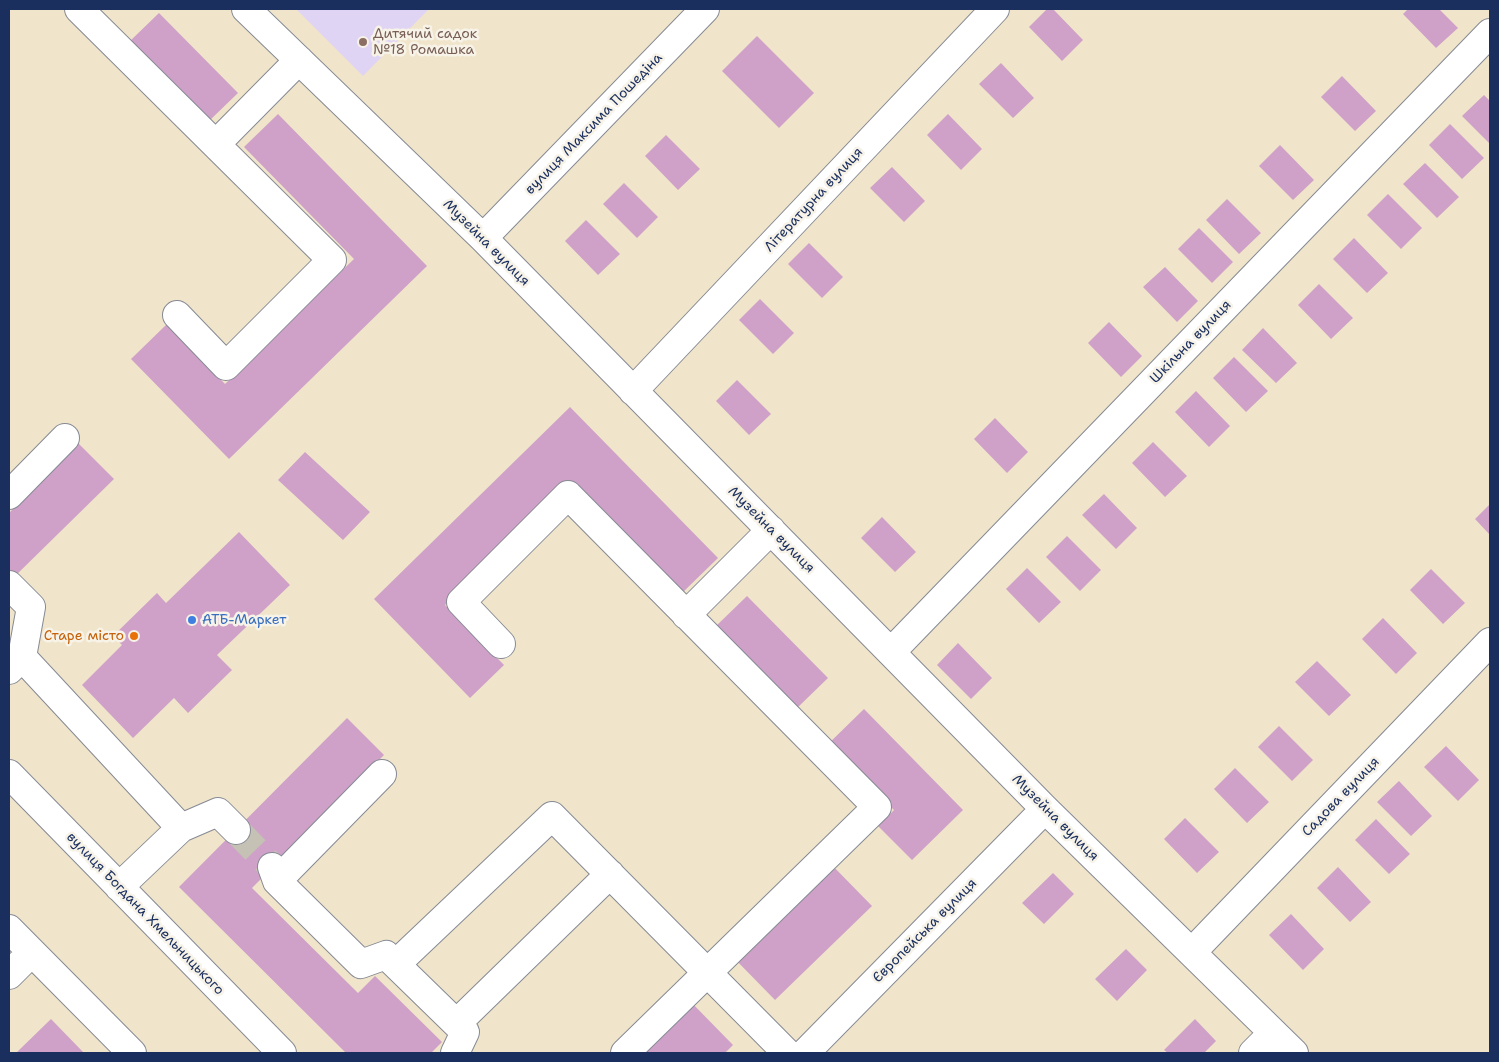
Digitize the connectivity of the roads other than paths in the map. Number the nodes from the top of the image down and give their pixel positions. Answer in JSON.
{"nodes":[{"id":1,"x":80,"y":9,"type":"edge"},
{"id":2,"x":246,"y":9,"type":"edge"},
{"id":3,"x":705,"y":9,"type":"edge"},
{"id":4,"x":995,"y":9,"type":"edge"},
{"id":5,"x":1490,"y":33,"type":"edge"},
{"id":6,"x":299,"y":60,"type":"junction"},
{"id":7,"x":216,"y":144,"type":"junction"},
{"id":8,"x":483,"y":238,"type":"junction"},
{"id":9,"x":177,"y":315,"type":"dead end"},
{"id":10,"x":633,"y":391,"type":"junction"},
{"id":11,"x":65,"y":438,"type":"dead end"},
{"id":12,"x":9,"y":495,"type":"edge"},
{"id":13,"x":770,"y":530,"type":"junction"},
{"id":14,"x":9,"y":585,"type":"edge"},
{"id":15,"x":686,"y":615,"type":"junction"},
{"id":16,"x":1490,"y":642,"type":"edge"},
{"id":17,"x":501,"y":644,"type":"dead end"},
{"id":18,"x":891,"y":652,"type":"junction"},
{"id":19,"x":15,"y":663,"type":"edge"},
{"id":20,"x":9,"y":774,"type":"edge"},
{"id":21,"x":382,"y":774,"type":"dead end"},
{"id":22,"x":1045,"y":809,"type":"junction"},
{"id":23,"x":182,"y":828,"type":"junction"},
{"id":24,"x":236,"y":830,"type":"tunnel mouth"},
{"id":25,"x":610,"y":874,"type":"junction"},
{"id":26,"x":119,"y":886,"type":"junction"},
{"id":27,"x":9,"y":930,"type":"edge"},
{"id":28,"x":31,"y":952,"type":"junction"},
{"id":29,"x":1192,"y":952,"type":"junction"},
{"id":30,"x":396,"y":964,"type":"junction"},
{"id":31,"x":708,"y":972,"type":"junction"},
{"id":32,"x":9,"y":975,"type":"edge"},
{"id":33,"x":457,"y":1024,"type":"junction"},
{"id":34,"x":1273,"y":1033,"type":"junction"},
{"id":35,"x":132,"y":1053,"type":"edge"},
{"id":36,"x":282,"y":1053,"type":"edge"},
{"id":37,"x":456,"y":1053,"type":"edge"},
{"id":38,"x":625,"y":1053,"type":"edge"},
{"id":39,"x":787,"y":1053,"type":"edge"},
{"id":40,"x":805,"y":1053,"type":"edge"},
{"id":41,"x":1253,"y":1053,"type":"edge"},
{"id":42,"x":1294,"y":1053,"type":"edge"}],
"edges":[{"from":1,"to":7,"type":"street"},
{"from":2,"to":6,"type":"street","name":"Музейна вулиця"},
{"from":3,"to":8,"type":"street","name":"вулиця Максима Пошедіна"},
{"from":4,"to":10,"type":"street","name":"Літературна вулиця"},
{"from":5,"to":18,"type":"street","name":"Шкільна вулиця"},
{"from":6,"to":7,"type":"street"},
{"from":6,"to":8,"type":"street","name":"Музейна вулиця"},
{"from":7,"to":9,"type":"street"},
{"from":8,"to":10,"type":"street","name":"Музейна вулиця"},
{"from":10,"to":13,"type":"street","name":"Музейна вулиця"},
{"from":11,"to":12,"type":"street"},
{"from":13,"to":15,"type":"street"},
{"from":13,"to":18,"type":"street","name":"Музейна вулиця"},
{"from":14,"to":19,"type":"street"},
{"from":15,"to":17,"type":"street"},
{"from":15,"to":31,"type":"street"},
{"from":16,"to":29,"type":"street","name":"Садова вулиця"},
{"from":18,"to":22,"type":"street","name":"Музейна вулиця"},
{"from":19,"to":23,"type":"street"},
{"from":20,"to":26,"type":"street","name":"вулиця Богдана Хмельницького"},
{"from":21,"to":30,"type":"street"},
{"from":22,"to":29,"type":"street","name":"Музейна вулиця"},
{"from":22,"to":40,"type":"street","name":"Європейська вулиця"},
{"from":23,"to":24,"type":"street"},
{"from":23,"to":26,"type":"street"},
{"from":25,"to":30,"type":"street"},
{"from":25,"to":31,"type":"street"},
{"from":25,"to":33,"type":"street"},
{"from":26,"to":36,"type":"street","name":"вулиця Богдана Хмельницького"},
{"from":27,"to":28,"type":"street"},
{"from":28,"to":32,"type":"street"},
{"from":28,"to":35,"type":"street"},
{"from":29,"to":34,"type":"street","name":"Музейна вулиця"},
{"from":30,"to":33,"type":"street"},
{"from":31,"to":38,"type":"street"},
{"from":31,"to":39,"type":"street"},
{"from":33,"to":37,"type":"street"},
{"from":34,"to":41,"type":"street"},
{"from":34,"to":42,"type":"street","name":"Музейна вулиця"}]}
